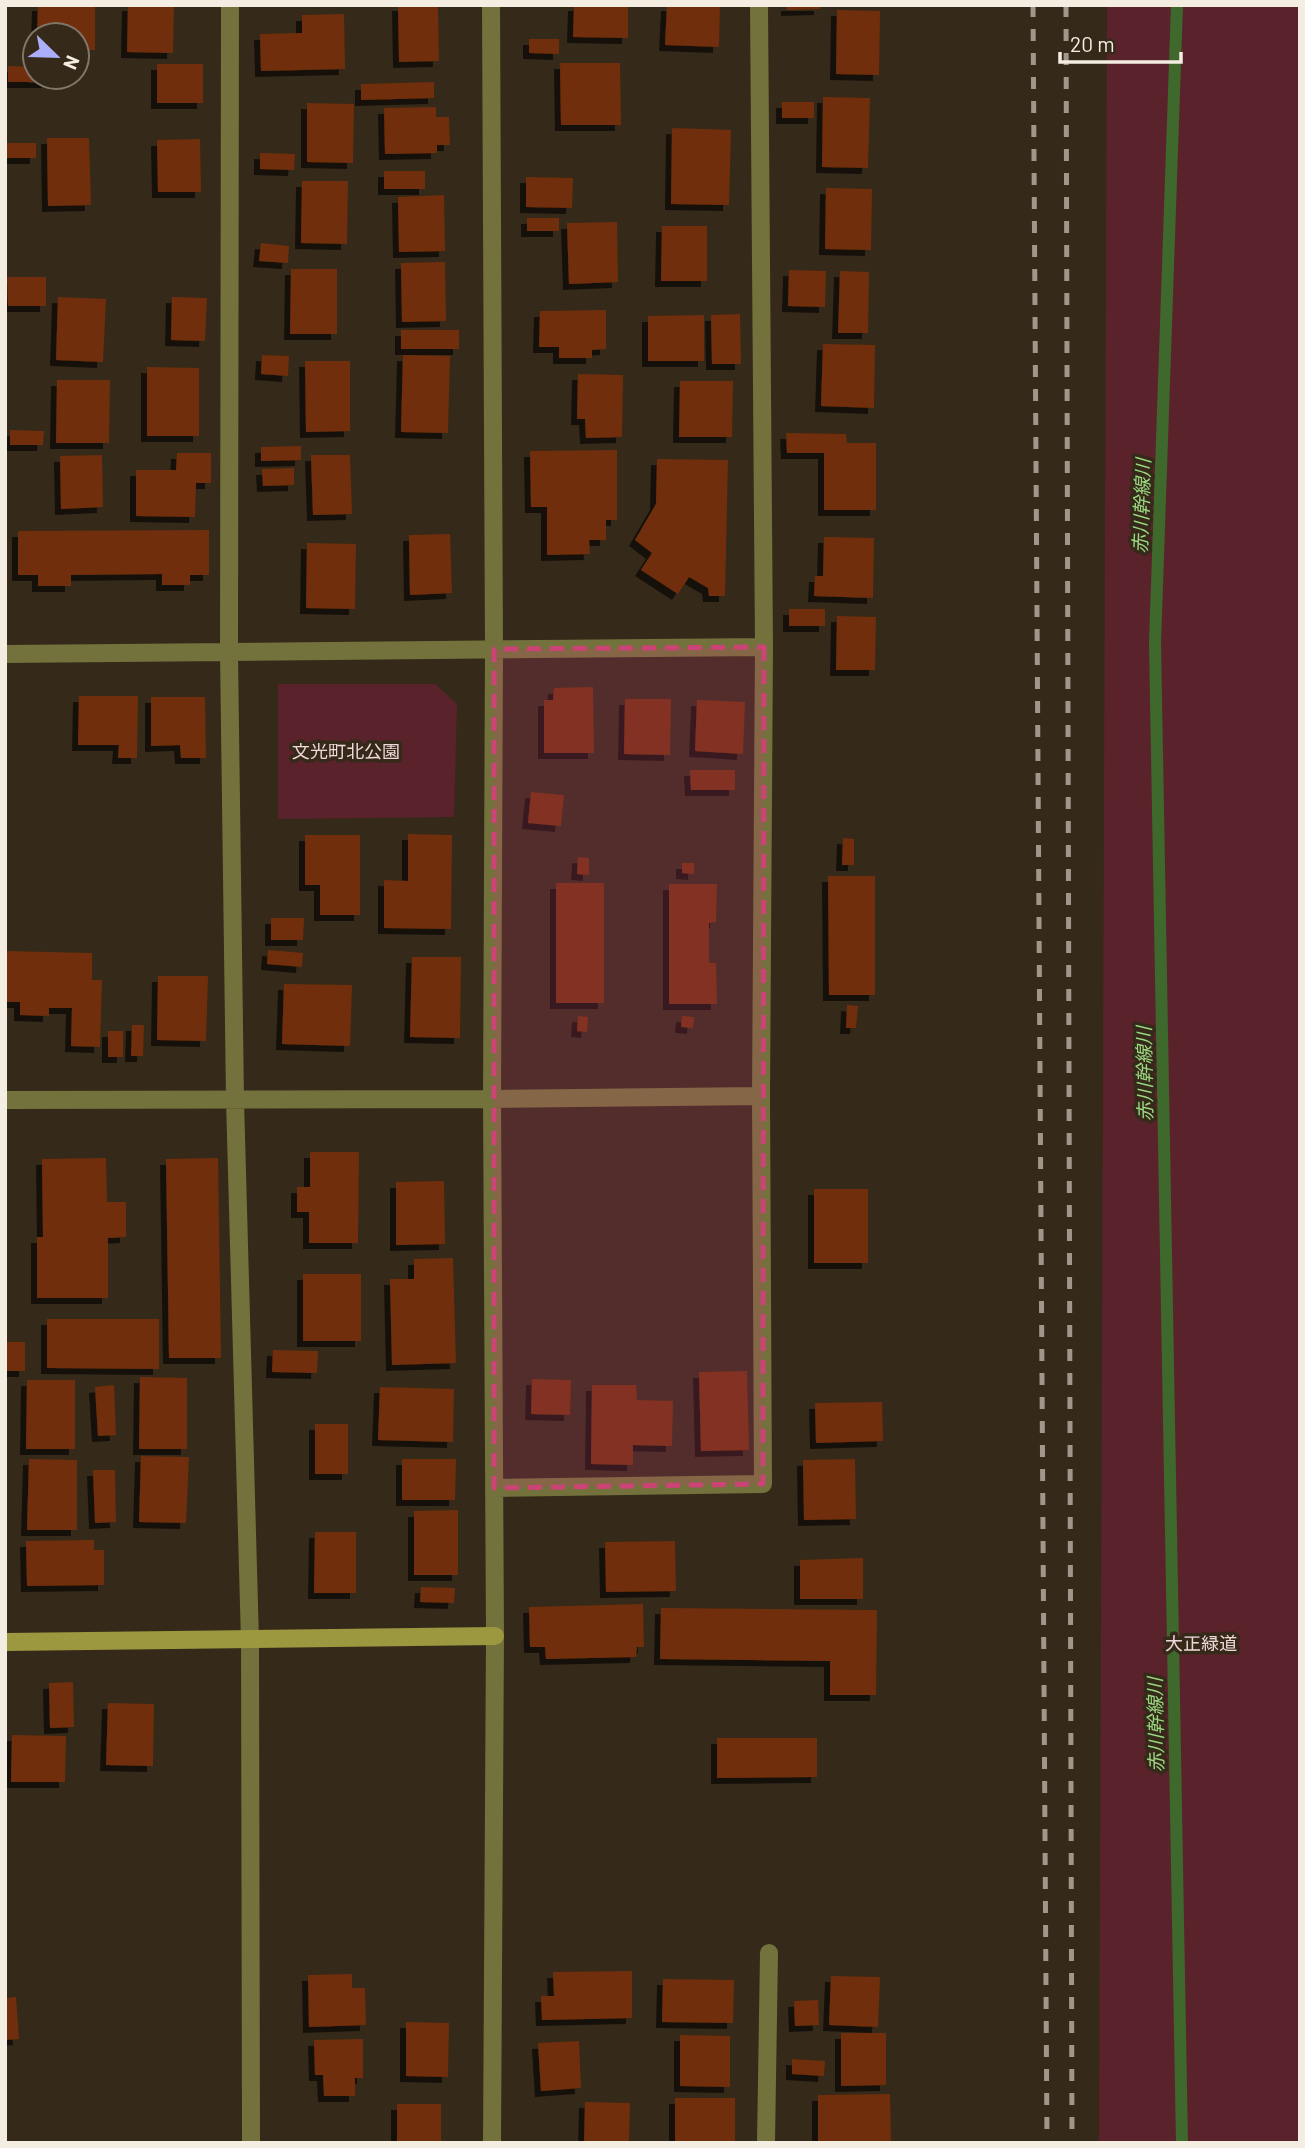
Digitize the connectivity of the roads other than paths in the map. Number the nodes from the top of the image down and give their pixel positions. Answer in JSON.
{"nodes":[{"id":1,"x":230,"y":5,"type":"edge"},
{"id":2,"x":491,"y":5,"type":"edge"},
{"id":3,"x":759,"y":5,"type":"edge"},
{"id":4,"x":764,"y":646,"type":"junction"},
{"id":5,"x":495,"y":649,"type":"junction"},
{"id":6,"x":229,"y":653,"type":"junction"},
{"id":7,"x":5,"y":654,"type":"edge"},
{"id":8,"x":761,"y":1096,"type":"junction"},
{"id":9,"x":492,"y":1099,"type":"junction"},
{"id":10,"x":5,"y":1100,"type":"edge"},
{"id":11,"x":234,"y":1100,"type":"junction"},
{"id":12,"x":494,"y":1489,"type":"junction"},
{"id":13,"x":495,"y":1636,"type":"junction"},
{"id":14,"x":250,"y":1641,"type":"junction"},
{"id":15,"x":5,"y":1642,"type":"edge"},
{"id":16,"x":769,"y":1953,"type":"dead end"},
{"id":17,"x":251,"y":2143,"type":"edge"},
{"id":18,"x":492,"y":2143,"type":"edge"},
{"id":19,"x":766,"y":2143,"type":"edge"}],
"edges":[{"from":1,"to":6,"type":"street"},
{"from":2,"to":5,"type":"street"},
{"from":3,"to":4,"type":"street"},
{"from":4,"to":5,"type":"street"},
{"from":4,"to":8,"type":"street"},
{"from":5,"to":6,"type":"street"},
{"from":5,"to":9,"type":"street"},
{"from":6,"to":7,"type":"street"},
{"from":6,"to":11,"type":"street"},
{"from":8,"to":9,"type":"street"},
{"from":8,"to":12,"type":"street"},
{"from":9,"to":11,"type":"street"},
{"from":9,"to":12,"type":"street"},
{"from":10,"to":11,"type":"street"},
{"from":11,"to":14,"type":"street"},
{"from":12,"to":13,"type":"street"},
{"from":13,"to":14,"type":"street"},
{"from":13,"to":18,"type":"street"},
{"from":14,"to":15,"type":"street"},
{"from":14,"to":17,"type":"street"},
{"from":16,"to":19,"type":"street"}]}
